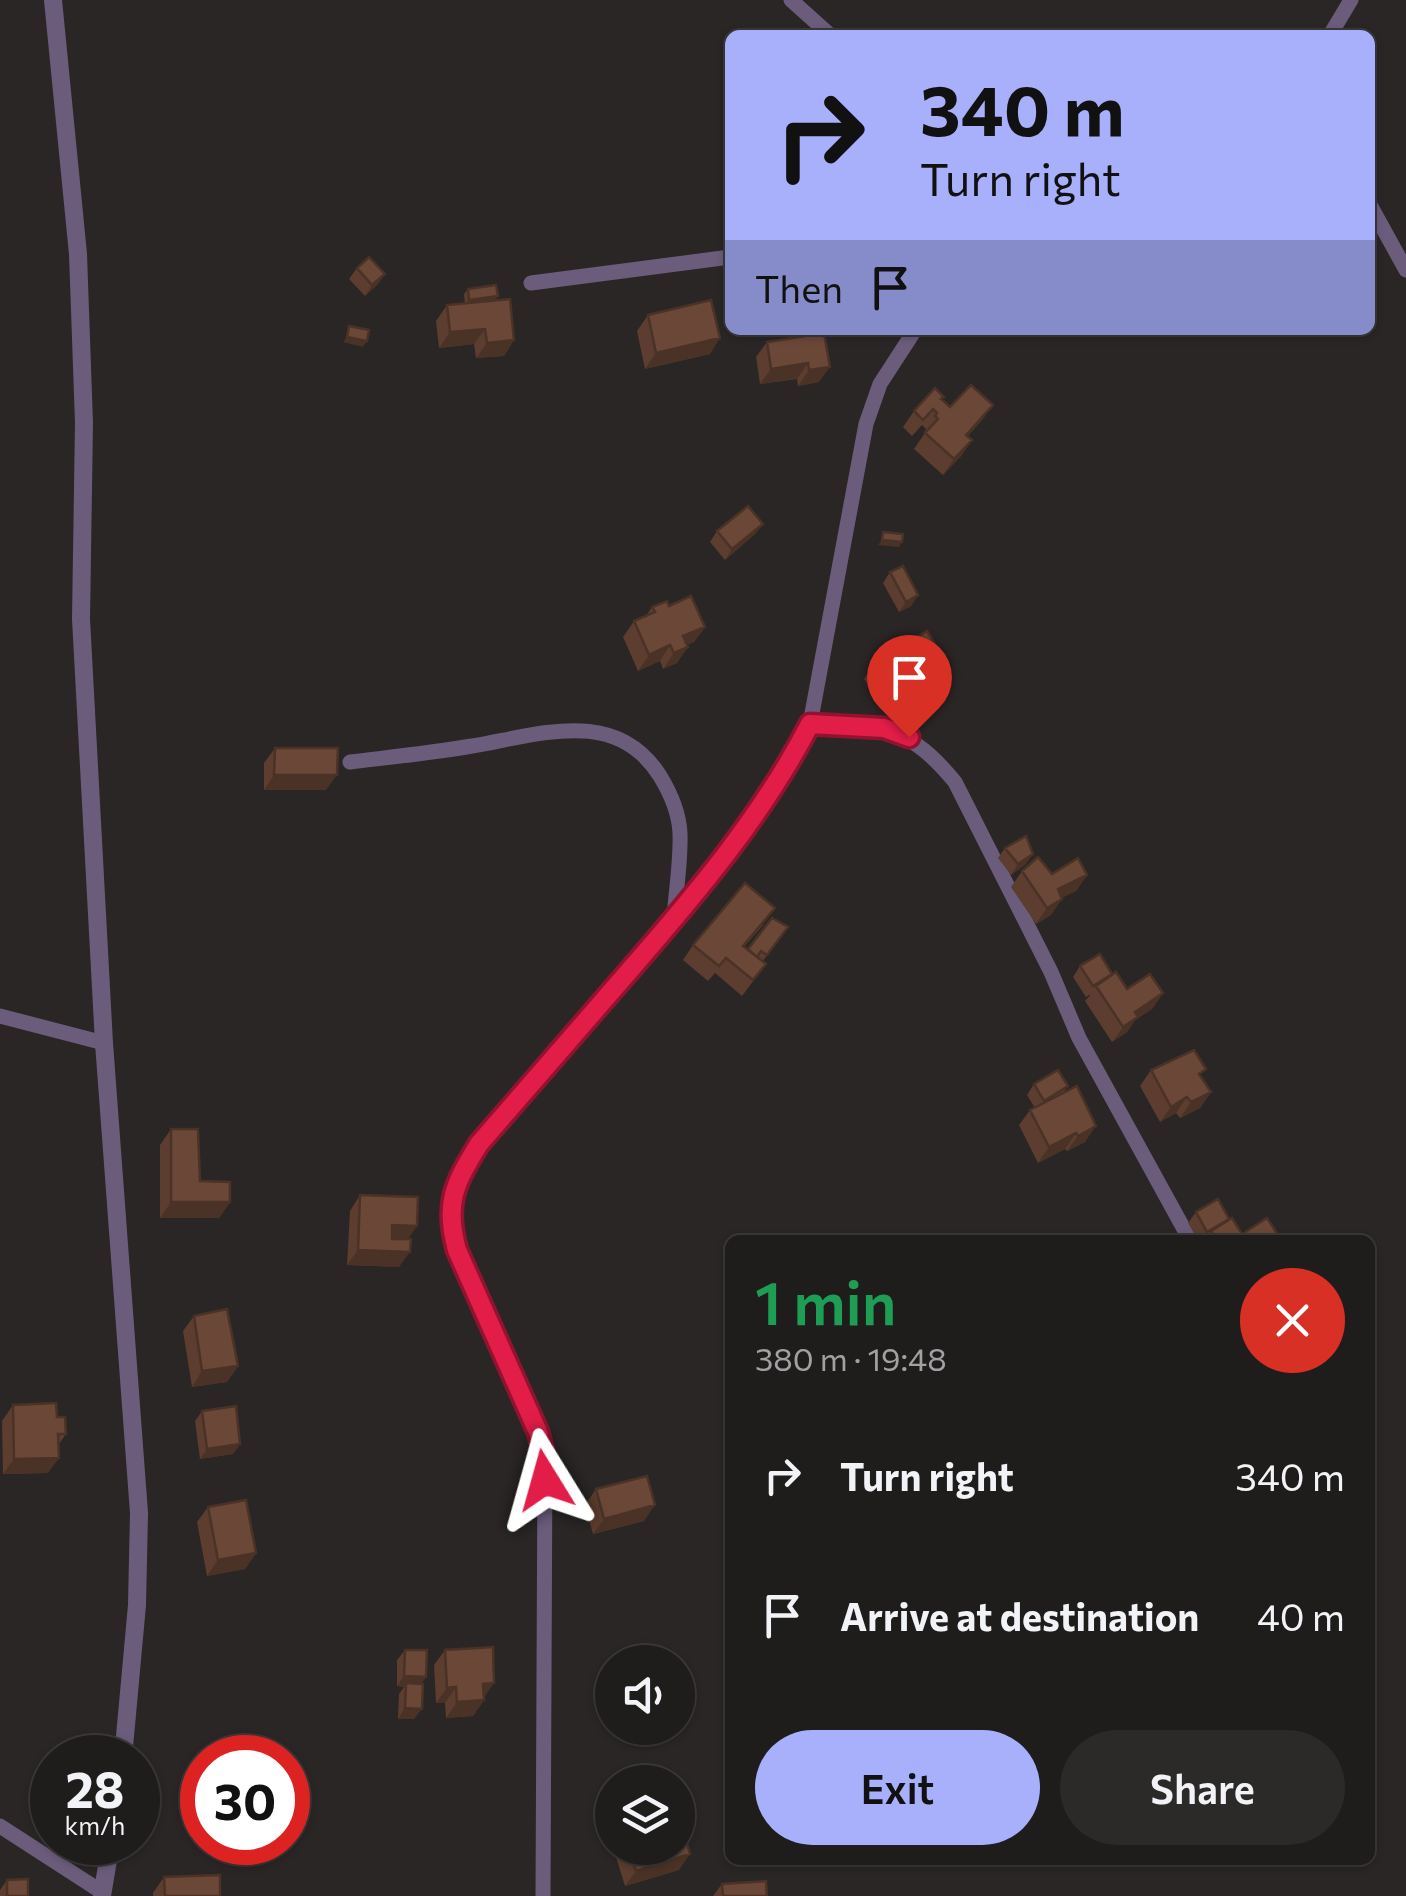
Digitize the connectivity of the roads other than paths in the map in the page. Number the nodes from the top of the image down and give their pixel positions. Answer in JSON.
{"nodes":[{"id":1,"x":53,"y":0,"type":"edge"},
{"id":2,"x":791,"y":0,"type":"edge"},
{"id":3,"x":1351,"y":0,"type":"edge"},
{"id":4,"x":824,"y":30,"type":"edge"},
{"id":5,"x":1333,"y":30,"type":"edge"},
{"id":6,"x":1375,"y":214,"type":"edge"},
{"id":7,"x":725,"y":258,"type":"edge"},
{"id":8,"x":1406,"y":270,"type":"edge"},
{"id":9,"x":531,"y":283,"type":"dead end"},
{"id":10,"x":911,"y":335,"type":"edge"},
{"id":11,"x":810,"y":724,"type":"junction"},
{"id":12,"x":350,"y":762,"type":"dead end"},
{"id":13,"x":674,"y":919,"type":"junction"},
{"id":14,"x":0,"y":1016,"type":"edge"},
{"id":15,"x":104,"y":1043,"type":"junction"},
{"id":16,"x":1187,"y":1235,"type":"edge"},
{"id":17,"x":125,"y":1735,"type":"edge"},
{"id":18,"x":0,"y":1826,"type":"edge"},
{"id":19,"x":107,"y":1865,"type":"edge"},
{"id":20,"x":102,"y":1894,"type":"edge"},
{"id":21,"x":543,"y":1896,"type":"edge"}],
"edges":[{"from":1,"to":15,"type":"street"},
{"from":2,"to":4,"type":"street"},
{"from":3,"to":5,"type":"street"},
{"from":6,"to":8,"type":"street"},
{"from":7,"to":9,"type":"street"},
{"from":10,"to":11,"type":"street"},
{"from":11,"to":13,"type":"street"},
{"from":11,"to":16,"type":"street"},
{"from":12,"to":13,"type":"street"},
{"from":13,"to":21,"type":"street"},
{"from":14,"to":15,"type":"street"},
{"from":15,"to":17,"type":"street"},
{"from":18,"to":20,"type":"street"},
{"from":19,"to":20,"type":"street"}]}
